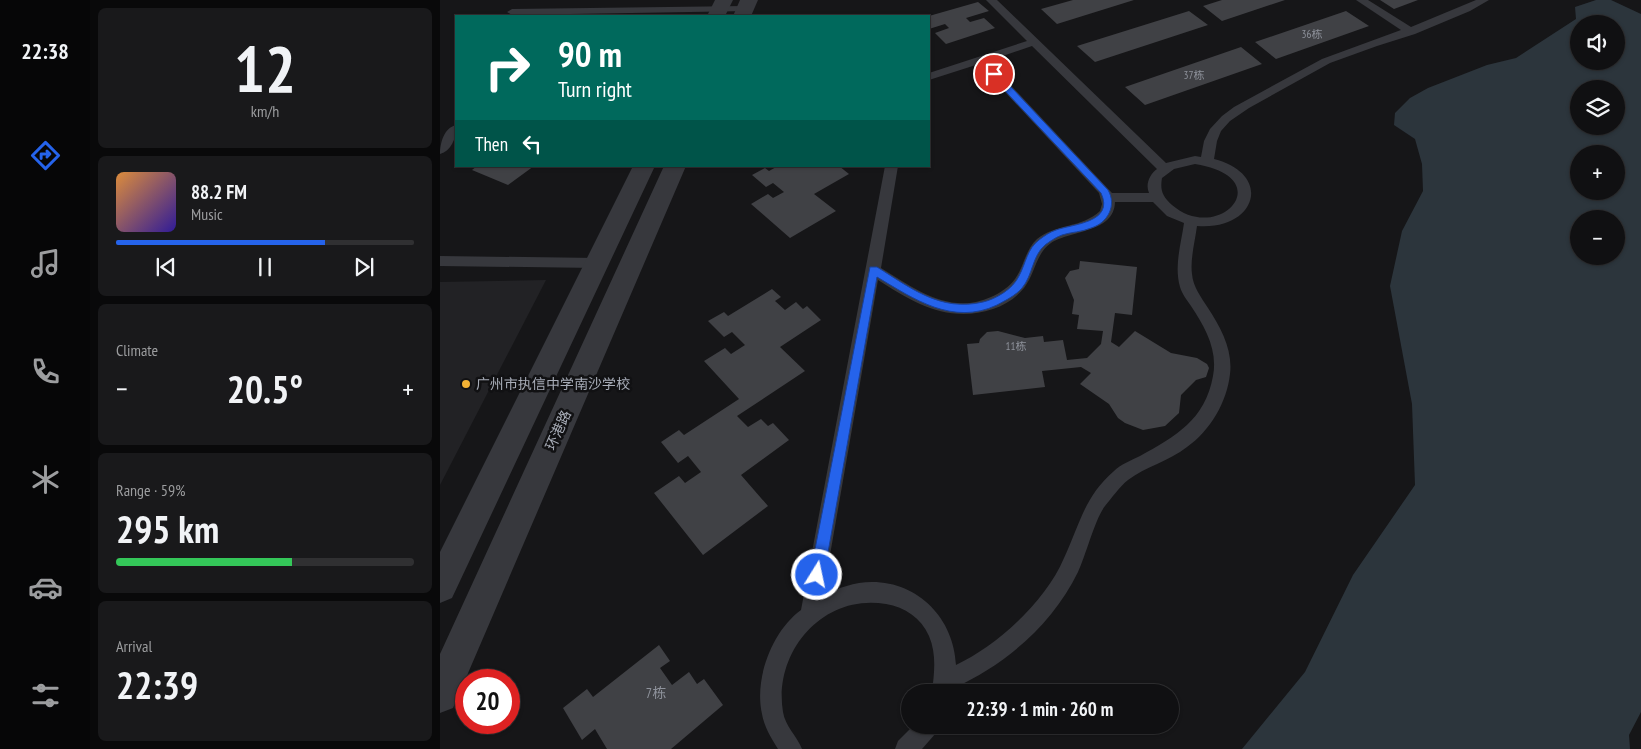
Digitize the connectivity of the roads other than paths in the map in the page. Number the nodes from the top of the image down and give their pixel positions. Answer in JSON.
{"nodes":[{"id":1,"x":519,"y":0,"type":"edge"},
{"id":2,"x":991,"y":0,"type":"edge"},
{"id":3,"x":1361,"y":0,"type":"edge"},
{"id":4,"x":1484,"y":0,"type":"edge"},
{"id":5,"x":720,"y":8,"type":"edge"},
{"id":6,"x":745,"y":8,"type":"edge"},
{"id":7,"x":511,"y":14,"type":"edge"},
{"id":8,"x":1411,"y":32,"type":"junction"},
{"id":9,"x":1034,"y":42,"type":"junction"},
{"id":10,"x":981,"y":60,"type":"junction"},
{"id":11,"x":930,"y":77,"type":"edge"},
{"id":12,"x":455,"y":129,"type":"edge"},
{"id":13,"x":440,"y":150,"type":"edge"},
{"id":14,"x":1207,"y":162,"type":"junction"},
{"id":15,"x":644,"y":167,"type":"edge"},
{"id":16,"x":675,"y":167,"type":"edge"},
{"id":17,"x":892,"y":167,"type":"edge"},
{"id":18,"x":1164,"y":168,"type":"junction"},
{"id":19,"x":1155,"y":197,"type":"junction"},
{"id":20,"x":1108,"y":198,"type":"junction"},
{"id":21,"x":1191,"y":220,"type":"junction"},
{"id":22,"x":440,"y":260,"type":"edge"},
{"id":23,"x":597,"y":263,"type":"junction"},
{"id":24,"x":873,"y":270,"type":"junction"},
{"id":25,"x":440,"y":587,"type":"edge"},
{"id":26,"x":810,"y":614,"type":"junction"},
{"id":27,"x":944,"y":684,"type":"edge"},
{"id":28,"x":948,"y":684,"type":"edge"},
{"id":29,"x":440,"y":695,"type":"edge"},
{"id":30,"x":921,"y":734,"type":"edge"},
{"id":31,"x":791,"y":749,"type":"edge"},
{"id":32,"x":906,"y":749,"type":"edge"}],
"edges":[{"from":1,"to":7,"type":"lane"},
{"from":2,"to":9,"type":"lane"},
{"from":3,"to":8,"type":"lane"},
{"from":4,"to":8,"type":"lane"},
{"from":5,"to":6,"type":"lane"},
{"from":5,"to":7,"type":"lane"},
{"from":8,"to":14,"type":"lane"},
{"from":9,"to":10,"type":"lane"},
{"from":9,"to":18,"type":"lane"},
{"from":10,"to":11,"type":"lane"},
{"from":10,"to":20,"type":"lane"},
{"from":12,"to":13,"type":"lane"},
{"from":14,"to":18,"type":"lane"},
{"from":14,"to":21,"type":"lane"},
{"from":15,"to":23,"type":"street"},
{"from":16,"to":29,"type":"street","name":"环港路"},
{"from":17,"to":24,"type":"lane"},
{"from":18,"to":19,"type":"lane"},
{"from":19,"to":20,"type":"lane"},
{"from":19,"to":21,"type":"lane"},
{"from":20,"to":24,"type":"lane"},
{"from":21,"to":28,"type":"lane"},
{"from":22,"to":23,"type":"lane"},
{"from":23,"to":25,"type":"street"},
{"from":24,"to":26,"type":"lane"},
{"from":26,"to":27,"type":"lane"},
{"from":26,"to":31,"type":"lane"},
{"from":30,"to":32,"type":"lane"}]}
